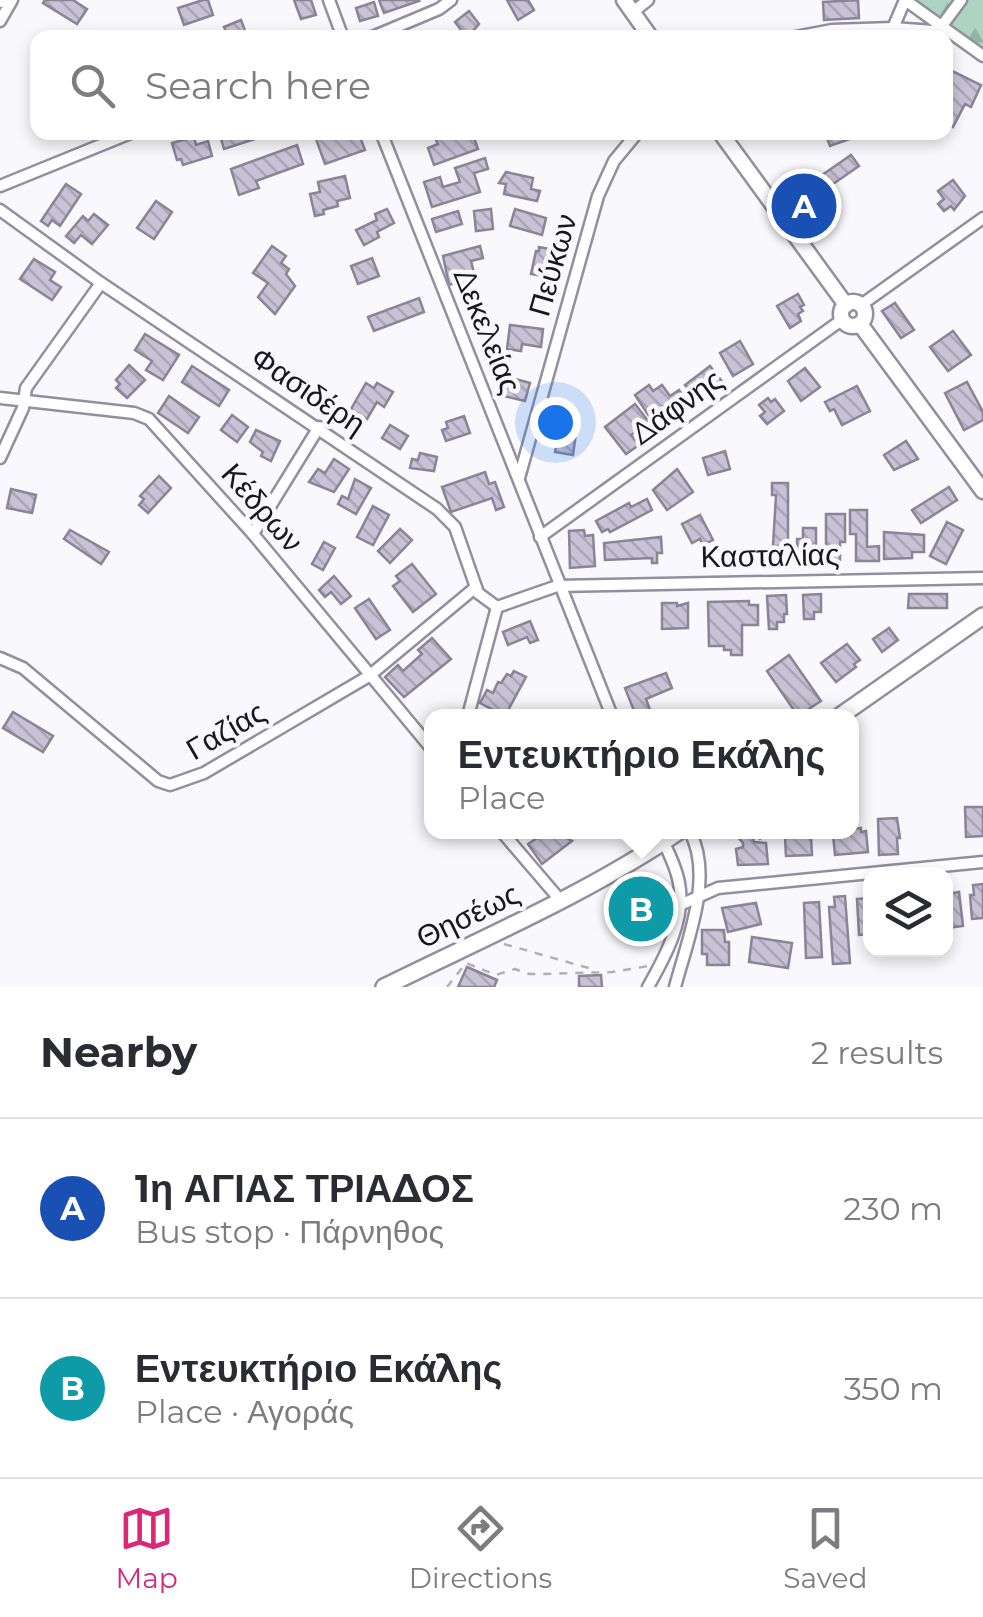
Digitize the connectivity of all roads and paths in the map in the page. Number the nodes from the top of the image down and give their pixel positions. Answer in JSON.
{"nodes":[{"id":1,"x":12,"y":0,"type":"edge"},
{"id":2,"x":328,"y":0,"type":"edge"},
{"id":3,"x":450,"y":0,"type":"edge"},
{"id":4,"x":648,"y":0,"type":"edge"},
{"id":5,"x":906,"y":0,"type":"edge"},
{"id":6,"x":961,"y":0,"type":"edge"},
{"id":7,"x":629,"y":6,"type":"edge"},
{"id":8,"x":0,"y":21,"type":"edge"},
{"id":9,"x":941,"y":27,"type":"junction"},
{"id":10,"x":893,"y":28,"type":"junction"},
{"id":11,"x":340,"y":30,"type":"edge"},
{"id":12,"x":389,"y":30,"type":"edge"},
{"id":13,"x":646,"y":30,"type":"edge"},
{"id":14,"x":832,"y":30,"type":"edge"},
{"id":15,"x":919,"y":30,"type":"edge"},
{"id":16,"x":934,"y":30,"type":"edge"},
{"id":17,"x":945,"y":30,"type":"edge"},
{"id":18,"x":953,"y":35,"type":"edge"},
{"id":19,"x":983,"y":56,"type":"edge"},
{"id":20,"x":113,"y":140,"type":"edge"},
{"id":21,"x":384,"y":140,"type":"edge"},
{"id":22,"x":631,"y":140,"type":"edge"},
{"id":23,"x":726,"y":140,"type":"edge"},
{"id":24,"x":0,"y":186,"type":"edge"},
{"id":25,"x":0,"y":210,"type":"edge"},
{"id":26,"x":983,"y":218,"type":"edge"},
{"id":27,"x":101,"y":283,"type":"junction"},
{"id":28,"x":850,"y":310,"type":"junction"},
{"id":29,"x":0,"y":398,"type":"edge"},
{"id":30,"x":24,"y":401,"type":"junction"},
{"id":31,"x":319,"y":427,"type":"junction"},
{"id":32,"x":0,"y":458,"type":"edge"},
{"id":33,"x":519,"y":478,"type":"junction"},
{"id":34,"x":983,"y":491,"type":"edge"},
{"id":35,"x":253,"y":534,"type":"junction"},
{"id":36,"x":540,"y":537,"type":"junction"},
{"id":37,"x":983,"y":578,"type":"edge"},
{"id":38,"x":557,"y":586,"type":"junction"},
{"id":39,"x":476,"y":587,"type":"junction"},
{"id":40,"x":497,"y":607,"type":"junction"},
{"id":41,"x":983,"y":616,"type":"edge"},
{"id":42,"x":0,"y":658,"type":"edge"},
{"id":43,"x":369,"y":676,"type":"junction"},
{"id":44,"x":470,"y":709,"type":"edge"},
{"id":45,"x":609,"y":709,"type":"edge"},
{"id":46,"x":850,"y":709,"type":"edge"},
{"id":47,"x":424,"y":740,"type":"edge"},
{"id":48,"x":508,"y":839,"type":"edge"},
{"id":49,"x":658,"y":839,"type":"edge"},
{"id":50,"x":662,"y":839,"type":"edge"},
{"id":51,"x":692,"y":839,"type":"edge"},
{"id":52,"x":983,"y":862,"type":"edge"},
{"id":53,"x":697,"y":895,"type":"junction"},
{"id":54,"x":561,"y":900,"type":"junction"},
{"id":55,"x":680,"y":905,"type":"junction"},
{"id":56,"x":483,"y":939,"type":"junction"},
{"id":57,"x":660,"y":964,"type":"junction"},
{"id":58,"x":595,"y":970,"type":"junction"},
{"id":59,"x":444,"y":974,"type":"dead end"},
{"id":60,"x":453,"y":978,"type":"junction"},
{"id":61,"x":384,"y":987,"type":"edge"},
{"id":62,"x":447,"y":987,"type":"edge"},
{"id":63,"x":648,"y":987,"type":"edge"},
{"id":64,"x":675,"y":987,"type":"edge"}],
"edges":[{"from":1,"to":8,"type":"street"},
{"from":2,"to":11,"type":"street"},
{"from":3,"to":12,"type":"street"},
{"from":4,"to":7,"type":"street"},
{"from":5,"to":9,"type":"street"},
{"from":5,"to":10,"type":"street"},
{"from":6,"to":9,"type":"street"},
{"from":7,"to":13,"type":"street"},
{"from":9,"to":16,"type":"street"},
{"from":9,"to":17,"type":"street"},
{"from":10,"to":14,"type":"street"},
{"from":10,"to":15,"type":"street"},
{"from":18,"to":19,"type":"street"},
{"from":20,"to":24,"type":"street"},
{"from":21,"to":33,"type":"street","name":"Δεκελείας"},
{"from":22,"to":33,"type":"street","name":"Πεύκων"},
{"from":23,"to":28,"type":"street"},
{"from":25,"to":27,"type":"street","name":"Φασιδέρη"},
{"from":26,"to":28,"type":"street","name":"Δάφνης"},
{"from":27,"to":30,"type":"street"},
{"from":27,"to":31,"type":"street","name":"Φασιδέρη"},
{"from":28,"to":34,"type":"street"},
{"from":28,"to":36,"type":"street","name":"Δάφνης"},
{"from":29,"to":30,"type":"street","name":"Κέδρων"},
{"from":30,"to":32,"type":"street"},
{"from":30,"to":35,"type":"street","name":"Κέδρων"},
{"from":31,"to":35,"type":"street"},
{"from":31,"to":39,"type":"street","name":"Φασιδέρη"},
{"from":33,"to":36,"type":"street","name":"Δεκελείας"},
{"from":35,"to":43,"type":"street","name":"Κέδρων"},
{"from":36,"to":38,"type":"street","name":"Δεκελείας"},
{"from":37,"to":38,"type":"street","name":"Κασταλίας"},
{"from":38,"to":40,"type":"street"},
{"from":38,"to":45,"type":"street","name":"Δεκελείας"},
{"from":39,"to":40,"type":"street","name":"Φασιδέρη"},
{"from":39,"to":43,"type":"street","name":"Γαζίας"},
{"from":40,"to":44,"type":"street"},
{"from":41,"to":46,"type":"main road"},
{"from":42,"to":43,"type":"street","name":"Γαζίας"},
{"from":43,"to":47,"type":"street","name":"Κέδρων"},
{"from":48,"to":54,"type":"street"},
{"from":49,"to":54,"type":"main road","name":"Θησέως"},
{"from":50,"to":55,"type":"street"},
{"from":51,"to":53,"type":"street"},
{"from":52,"to":53,"type":"street"},
{"from":53,"to":55,"type":"street"},
{"from":53,"to":64,"type":"street"},
{"from":54,"to":56,"type":"main road","name":"Θησέως"},
{"from":55,"to":57,"type":"street"},
{"from":56,"to":58,"type":"path"},
{"from":56,"to":61,"type":"main road","name":"Θησέως"},
{"from":57,"to":58,"type":"path"},
{"from":57,"to":63,"type":"street"},
{"from":58,"to":60,"type":"path"},
{"from":59,"to":60,"type":"path"},
{"from":60,"to":62,"type":"path"}]}
